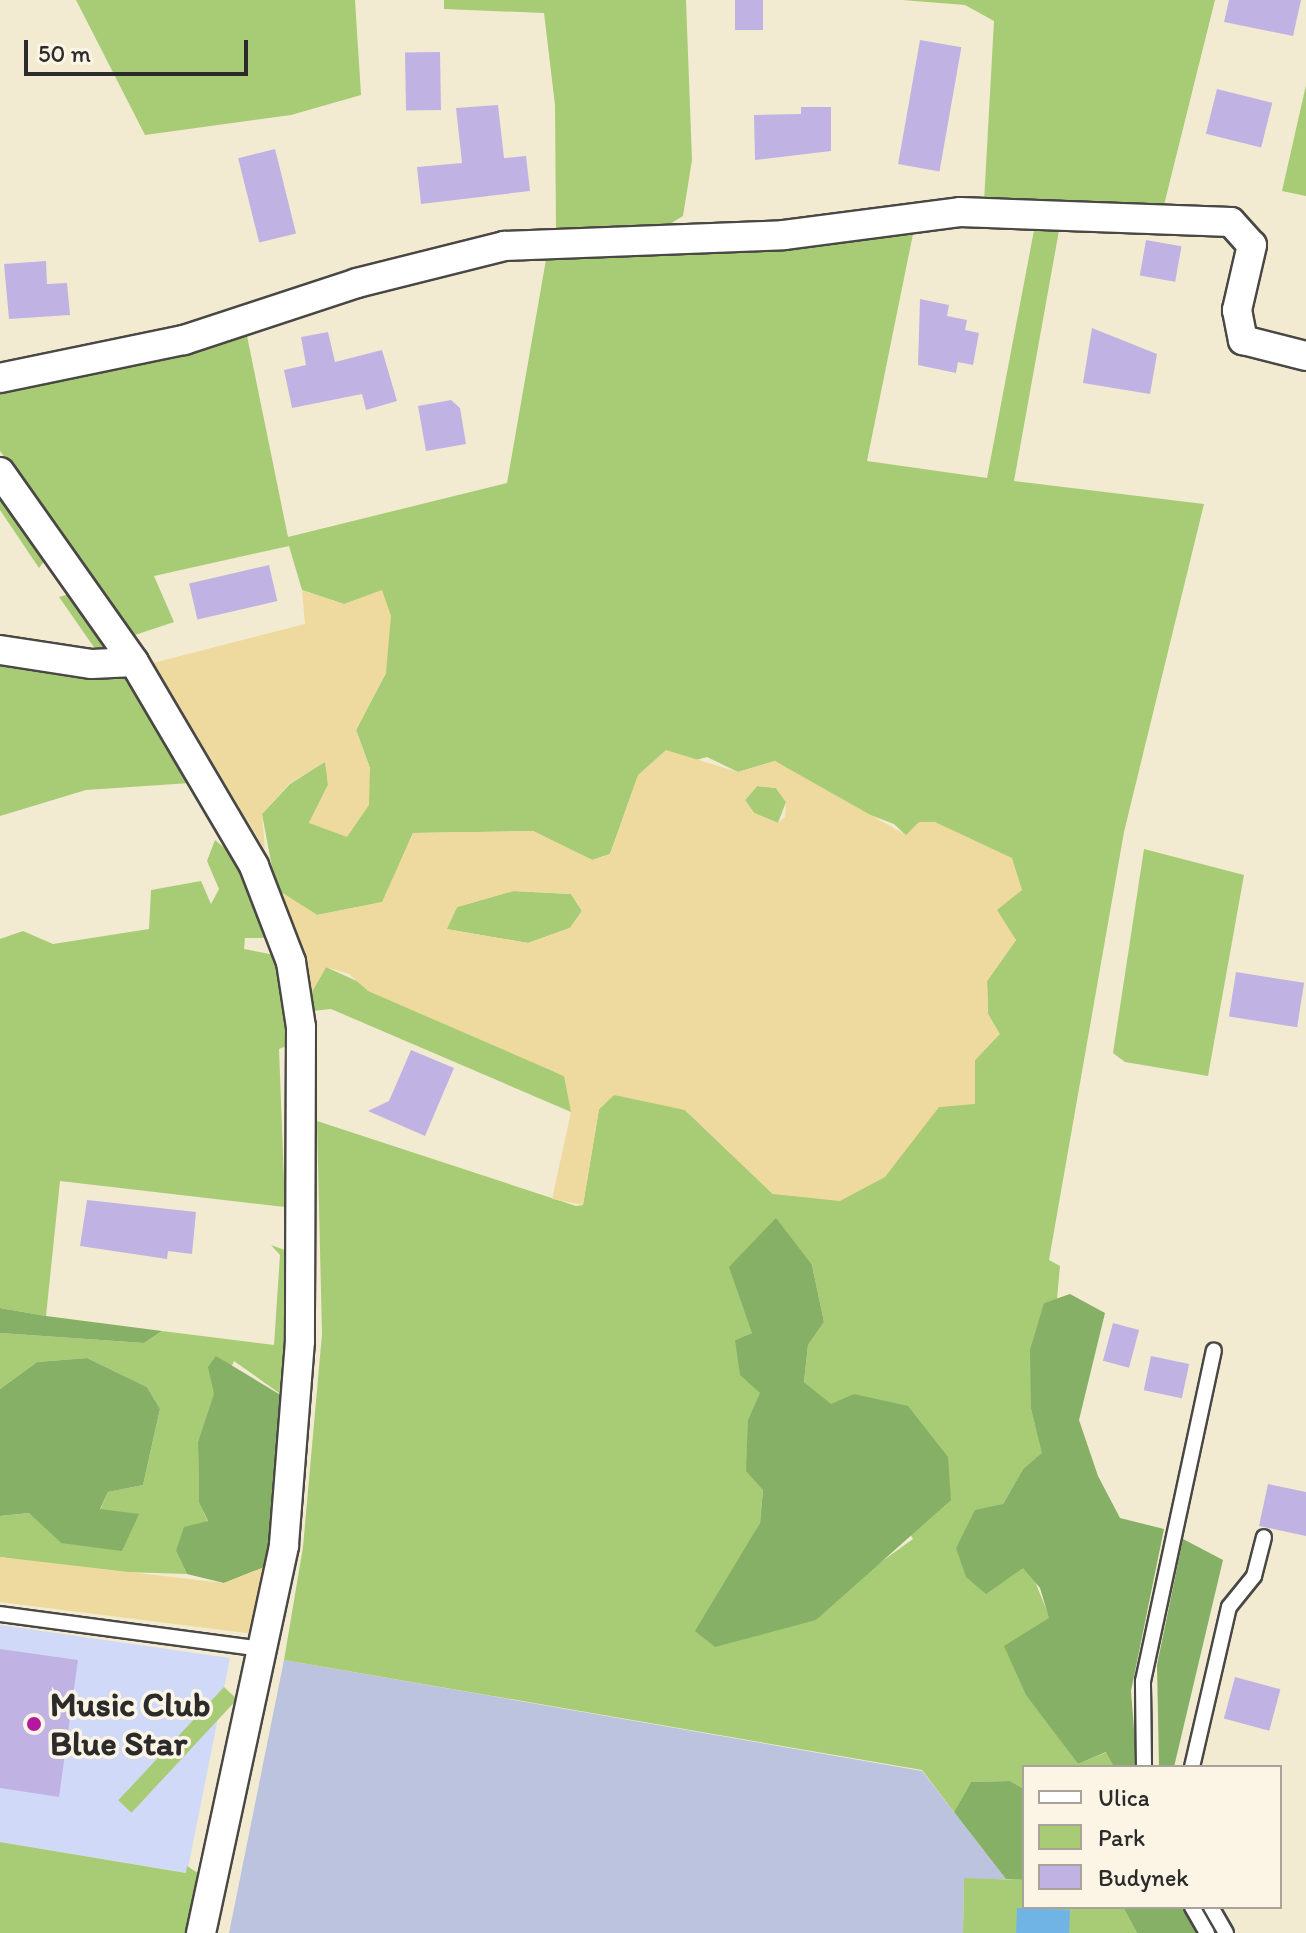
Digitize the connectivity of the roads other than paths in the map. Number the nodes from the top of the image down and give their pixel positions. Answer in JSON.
{"nodes":[{"id":1,"x":1306,"y":356,"type":"edge"},
{"id":2,"x":0,"y":378,"type":"edge"},
{"id":3,"x":0,"y":472,"type":"edge"},
{"id":4,"x":0,"y":650,"type":"edge"},
{"id":5,"x":134,"y":662,"type":"junction"},
{"id":6,"x":1214,"y":1351,"type":"dead end"},
{"id":7,"x":1264,"y":1537,"type":"dead end"},
{"id":8,"x":0,"y":1614,"type":"edge"},
{"id":9,"x":263,"y":1649,"type":"junction"},
{"id":10,"x":1144,"y":1765,"type":"edge"},
{"id":11,"x":1192,"y":1765,"type":"edge"},
{"id":12,"x":1193,"y":1909,"type":"edge"},
{"id":13,"x":1212,"y":1909,"type":"edge"},
{"id":14,"x":201,"y":1933,"type":"edge"},
{"id":15,"x":1207,"y":1933,"type":"edge"},
{"id":16,"x":1226,"y":1933,"type":"edge"}],
"edges":[{"from":1,"to":2,"type":"street"},
{"from":3,"to":5,"type":"street"},
{"from":4,"to":5,"type":"street"},
{"from":5,"to":9,"type":"street"},
{"from":6,"to":10,"type":"lane"},
{"from":7,"to":11,"type":"lane"},
{"from":8,"to":9,"type":"lane"},
{"from":9,"to":14,"type":"street"},
{"from":12,"to":15,"type":"lane"},
{"from":13,"to":16,"type":"lane"}]}
